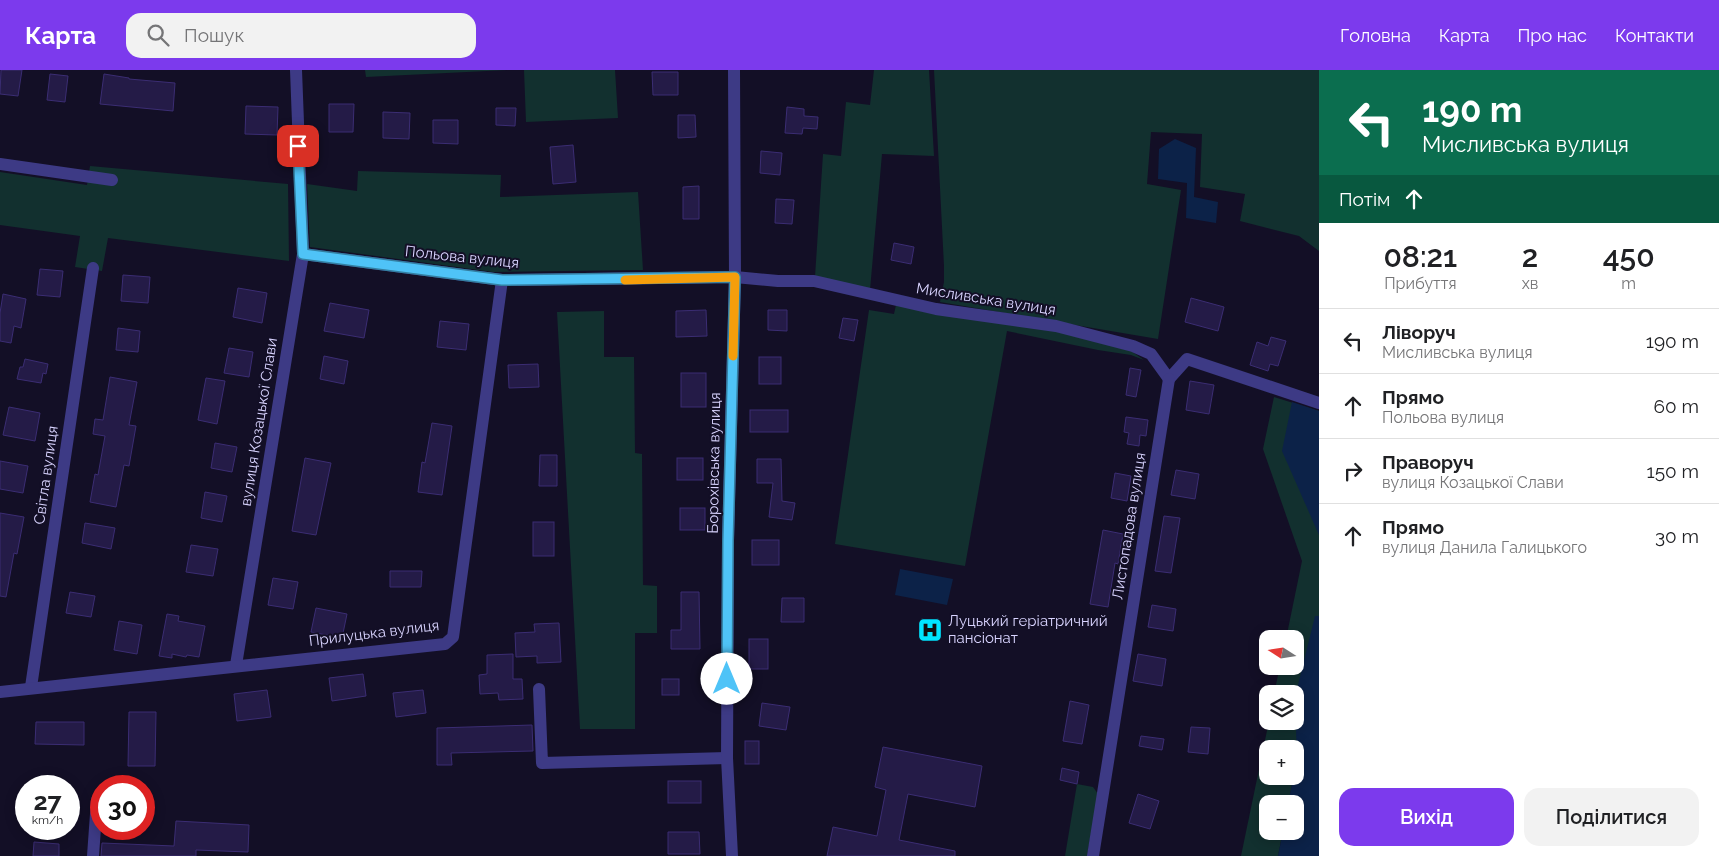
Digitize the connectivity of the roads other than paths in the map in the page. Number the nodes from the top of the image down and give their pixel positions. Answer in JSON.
{"nodes":[{"id":1,"x":296,"y":70,"type":"edge"},
{"id":2,"x":734,"y":70,"type":"edge"},
{"id":3,"x":0,"y":164,"type":"edge"},
{"id":4,"x":112,"y":180,"type":"dead end"},
{"id":5,"x":303,"y":254,"type":"junction"},
{"id":6,"x":92,"y":268,"type":"dead end"},
{"id":7,"x":735,"y":277,"type":"junction"},
{"id":8,"x":502,"y":280,"type":"junction"},
{"id":9,"x":618,"y":280,"type":"joint"},
{"id":10,"x":1169,"y":379,"type":"junction"},
{"id":11,"x":1319,"y":403,"type":"edge"},
{"id":12,"x":236,"y":665,"type":"junction"},
{"id":13,"x":31,"y":687,"type":"junction"},
{"id":14,"x":539,"y":689,"type":"dead end"},
{"id":15,"x":0,"y":692,"type":"edge"},
{"id":16,"x":727,"y":758,"type":"junction"},
{"id":17,"x":94,"y":840,"type":"edge"},
{"id":18,"x":93,"y":856,"type":"edge"},
{"id":19,"x":732,"y":856,"type":"edge"},
{"id":20,"x":1094,"y":856,"type":"edge"}],
"edges":[{"from":1,"to":5,"type":"street","name":"вулиця Козацької Слави"},
{"from":2,"to":7,"type":"street","name":"Борохівська вулиця"},
{"from":3,"to":4,"type":"street"},
{"from":5,"to":8,"type":"street","name":"Польова вулиця"},
{"from":5,"to":12,"type":"street","name":"вулиця Козацької Слави"},
{"from":6,"to":13,"type":"street","name":"Світла вулиця"},
{"from":7,"to":9,"type":"street","name":"Мисливська вулиця"},
{"from":7,"to":10,"type":"street","name":"Мисливська вулиця"},
{"from":7,"to":16,"type":"street","name":"Борохівська вулиця"},
{"from":8,"to":9,"type":"street","name":"Польова вулиця"},
{"from":8,"to":12,"type":"street","name":"Прилуцька вулиця"},
{"from":10,"to":11,"type":"street"},
{"from":10,"to":20,"type":"street","name":"Листопадова вулиця"},
{"from":12,"to":13,"type":"street","name":"Прилуцька вулиця"},
{"from":13,"to":15,"type":"street","name":"Прилуцька вулиця"},
{"from":14,"to":16,"type":"street"},
{"from":16,"to":19,"type":"street","name":"Борохівська вулиця"},
{"from":17,"to":18,"type":"street"}]}
